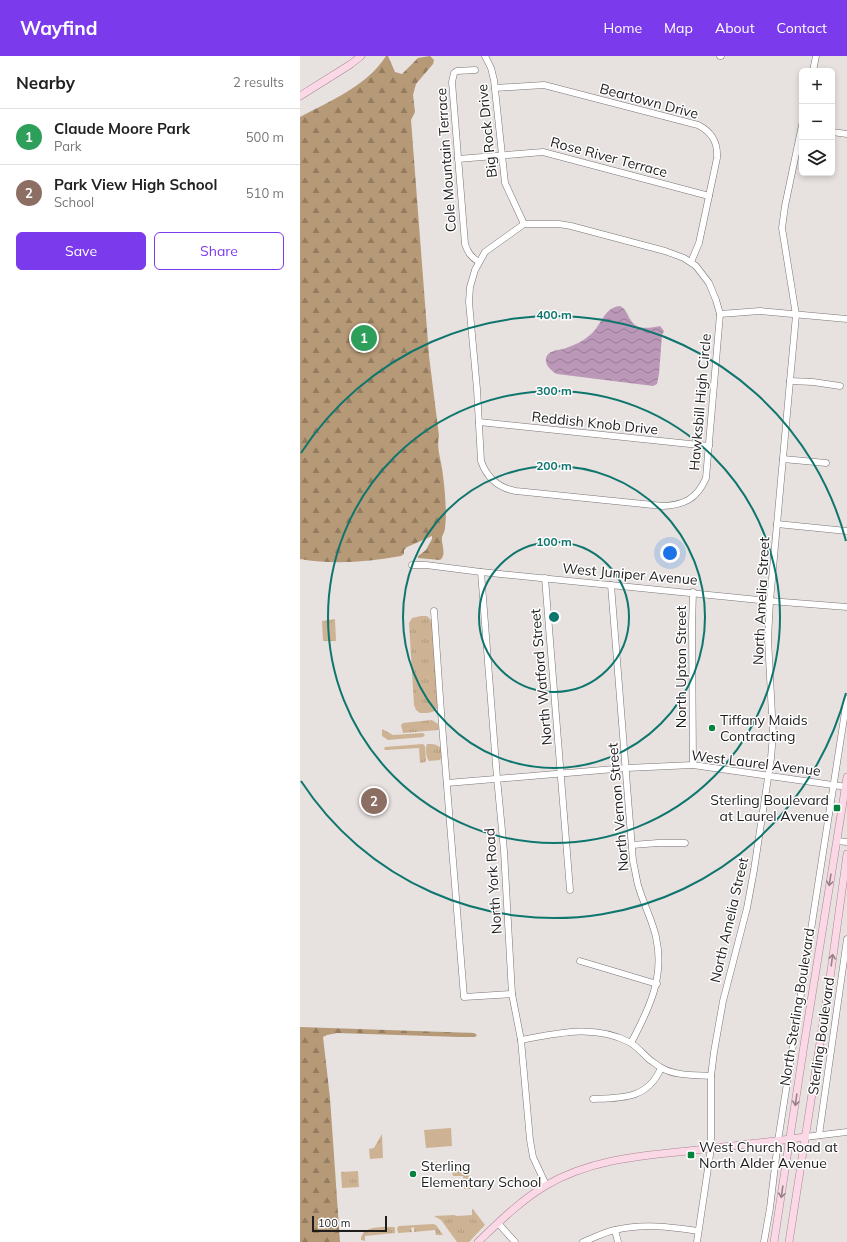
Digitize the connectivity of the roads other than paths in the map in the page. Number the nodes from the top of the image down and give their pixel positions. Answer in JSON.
{"nodes":[{"id":1,"x":362,"y":56,"type":"edge"},
{"id":2,"x":485,"y":56,"type":"edge"},
{"id":3,"x":816,"y":56,"type":"edge"},
{"id":4,"x":814,"y":68,"type":"edge"},
{"id":5,"x":475,"y":70,"type":"dead end"},
{"id":6,"x":495,"y":88,"type":"junction"},
{"id":7,"x":300,"y":96,"type":"edge"},
{"id":8,"x":835,"y":132,"type":"edge"},
{"id":9,"x":847,"y":134,"type":"edge"},
{"id":10,"x":799,"y":140,"type":"edge"},
{"id":11,"x":502,"y":155,"type":"junction"},
{"id":12,"x":458,"y":158,"type":"junction"},
{"id":13,"x":709,"y":196,"type":"junction"},
{"id":14,"x":524,"y":224,"type":"junction"},
{"id":15,"x":479,"y":262,"type":"junction"},
{"id":16,"x":691,"y":262,"type":"junction"},
{"id":17,"x":720,"y":314,"type":"junction"},
{"id":18,"x":796,"y":315,"type":"junction"},
{"id":19,"x":847,"y":319,"type":"edge"},
{"id":20,"x":790,"y":382,"type":"junction"},
{"id":21,"x":840,"y":386,"type":"dead end"},
{"id":22,"x":479,"y":422,"type":"junction"},
{"id":23,"x":709,"y":446,"type":"junction"},
{"id":24,"x":783,"y":459,"type":"junction"},
{"id":25,"x":826,"y":463,"type":"dead end"},
{"id":26,"x":777,"y":524,"type":"junction"},
{"id":27,"x":847,"y":531,"type":"edge"},
{"id":28,"x":412,"y":564,"type":"dead end"},
{"id":29,"x":481,"y":572,"type":"junction"},
{"id":30,"x":545,"y":578,"type":"junction"},
{"id":31,"x":611,"y":585,"type":"junction"},
{"id":32,"x":693,"y":592,"type":"junction"},
{"id":33,"x":770,"y":601,"type":"junction"},
{"id":34,"x":847,"y":607,"type":"edge"},
{"id":35,"x":434,"y":611,"type":"dead end"},
{"id":36,"x":847,"y":699,"type":"edge"},
{"id":37,"x":694,"y":766,"type":"junction"},
{"id":38,"x":626,"y":768,"type":"junction"},
{"id":39,"x":561,"y":773,"type":"junction"},
{"id":40,"x":769,"y":775,"type":"junction"},
{"id":41,"x":847,"y":777,"type":"edge"},
{"id":42,"x":497,"y":778,"type":"junction"},
{"id":43,"x":447,"y":783,"type":"junction"},
{"id":44,"x":834,"y":785,"type":"junction"},
{"id":45,"x":846,"y":787,"type":"edge"},
{"id":46,"x":837,"y":841,"type":"junction"},
{"id":47,"x":847,"y":842,"type":"edge"},
{"id":48,"x":685,"y":843,"type":"dead end"},
{"id":49,"x":632,"y":845,"type":"junction"},
{"id":50,"x":847,"y":854,"type":"edge"},
{"id":51,"x":570,"y":890,"type":"dead end"},
{"id":52,"x":847,"y":939,"type":"edge"},
{"id":53,"x":580,"y":961,"type":"dead end"},
{"id":54,"x":657,"y":984,"type":"junction"},
{"id":55,"x":512,"y":994,"type":"junction"},
{"id":56,"x":521,"y":1040,"type":"junction"},
{"id":57,"x":631,"y":1043,"type":"junction"},
{"id":58,"x":660,"y":1068,"type":"junction"},
{"id":59,"x":711,"y":1076,"type":"junction"},
{"id":60,"x":593,"y":1099,"type":"dead end"},
{"id":61,"x":847,"y":1132,"type":"edge"},
{"id":62,"x":819,"y":1135,"type":"junction"},
{"id":63,"x":805,"y":1137,"type":"junction"},
{"id":64,"x":790,"y":1139,"type":"junction"},
{"id":65,"x":778,"y":1141,"type":"junction"},
{"id":66,"x":711,"y":1148,"type":"junction"},
{"id":67,"x":546,"y":1185,"type":"junction"},
{"id":68,"x":498,"y":1223,"type":"junction"},
{"id":69,"x":614,"y":1230,"type":"junction"},
{"id":70,"x":698,"y":1231,"type":"junction"},
{"id":71,"x":478,"y":1242,"type":"edge"},
{"id":72,"x":515,"y":1242,"type":"edge"},
{"id":73,"x":583,"y":1242,"type":"edge"},
{"id":74,"x":618,"y":1242,"type":"edge"},
{"id":75,"x":697,"y":1242,"type":"edge"},
{"id":76,"x":764,"y":1242,"type":"edge"},
{"id":77,"x":774,"y":1242,"type":"edge"},
{"id":78,"x":789,"y":1242,"type":"edge"}],
"edges":[{"from":1,"to":7,"type":"main road"},
{"from":2,"to":6,"type":"street","name":"Big Rock Drive"},
{"from":3,"to":4,"type":"street"},
{"from":5,"to":12,"type":"street","name":"Cole Mountain Terrace"},
{"from":6,"to":11,"type":"street","name":"Big Rock Drive"},
{"from":6,"to":13,"type":"street","name":"Beartown Drive"},
{"from":8,"to":9,"type":"street"},
{"from":10,"to":18,"type":"street","name":"North Amelia Street"},
{"from":11,"to":12,"type":"street","name":"Rose River Terrace"},
{"from":11,"to":13,"type":"street","name":"Rose River Terrace"},
{"from":11,"to":14,"type":"street","name":"Big Rock Drive"},
{"from":12,"to":15,"type":"street","name":"Cole Mountain Terrace"},
{"from":13,"to":16,"type":"street","name":"Beartown Drive"},
{"from":14,"to":15,"type":"street","name":"Hawksbill High Circle"},
{"from":14,"to":16,"type":"street","name":"Hawksbill High Circle"},
{"from":15,"to":22,"type":"street","name":"Hawksbill High Circle"},
{"from":16,"to":17,"type":"street","name":"Hawksbill High Circle"},
{"from":17,"to":18,"type":"street"},
{"from":17,"to":23,"type":"street","name":"Hawksbill High Circle"},
{"from":18,"to":19,"type":"street"},
{"from":18,"to":20,"type":"street","name":"North Amelia Street"},
{"from":20,"to":21,"type":"street"},
{"from":20,"to":24,"type":"street","name":"North Amelia Street"},
{"from":22,"to":23,"type":"street","name":"Reddish Knob Drive"},
{"from":22,"to":23,"type":"street","name":"Hawksbill High Circle"},
{"from":24,"to":25,"type":"street"},
{"from":24,"to":26,"type":"street","name":"North Amelia Street"},
{"from":26,"to":27,"type":"street"},
{"from":26,"to":33,"type":"street","name":"North Amelia Street"},
{"from":28,"to":29,"type":"street","name":"West Juniper Avenue"},
{"from":29,"to":30,"type":"street","name":"West Juniper Avenue"},
{"from":29,"to":42,"type":"street","name":"North York Road"},
{"from":30,"to":31,"type":"street","name":"West Juniper Avenue"},
{"from":30,"to":39,"type":"street","name":"North Watford Street"},
{"from":31,"to":32,"type":"street","name":"West Juniper Avenue"},
{"from":31,"to":38,"type":"street","name":"North Vernon Street"},
{"from":32,"to":33,"type":"street","name":"West Juniper Avenue"},
{"from":32,"to":37,"type":"street","name":"North Upton Street"},
{"from":33,"to":34,"type":"street","name":"West Juniper Avenue"},
{"from":33,"to":40,"type":"street","name":"North Amelia Street"},
{"from":35,"to":43,"type":"street"},
{"from":36,"to":44,"type":"street","name":"Sterling Boulevard"},
{"from":37,"to":38,"type":"street","name":"West Laurel Avenue"},
{"from":37,"to":40,"type":"street","name":"West Laurel Avenue"},
{"from":38,"to":39,"type":"street","name":"West Laurel Avenue"},
{"from":38,"to":49,"type":"street","name":"North Vernon Street"},
{"from":39,"to":42,"type":"street","name":"West Laurel Avenue"},
{"from":39,"to":51,"type":"street","name":"North Watford Street"},
{"from":40,"to":44,"type":"street","name":"West Laurel Avenue"},
{"from":40,"to":59,"type":"street","name":"North Amelia Street"},
{"from":41,"to":45,"type":"main road","name":"North Sterling Boulevard"},
{"from":42,"to":43,"type":"street","name":"West Laurel Avenue"},
{"from":42,"to":55,"type":"street","name":"North York Road"},
{"from":43,"to":55,"type":"street"},
{"from":44,"to":45,"type":"street","name":"West Laurel Avenue"},
{"from":44,"to":65,"type":"street","name":"Sterling Boulevard"},
{"from":45,"to":46,"type":"main road","name":"North Sterling Boulevard"},
{"from":46,"to":47,"type":"street"},
{"from":46,"to":64,"type":"main road","name":"North Sterling Boulevard","one_way":true},
{"from":48,"to":49,"type":"street"},
{"from":49,"to":54,"type":"street","name":"North Vernon Street"},
{"from":63,"to":50,"type":"main road","name":"North Sterling Boulevard","one_way":true},
{"from":52,"to":62,"type":"street","name":"Sterling Boulevard"},
{"from":53,"to":54,"type":"street"},
{"from":54,"to":57,"type":"street","name":"North Vernon Street"},
{"from":55,"to":56,"type":"street","name":"North York Road"},
{"from":56,"to":57,"type":"street"},
{"from":56,"to":67,"type":"street","name":"North York Road"},
{"from":57,"to":58,"type":"street"},
{"from":58,"to":59,"type":"street"},
{"from":58,"to":60,"type":"street"},
{"from":59,"to":66,"type":"street","name":"North Amelia Street"},
{"from":61,"to":62,"type":"street"},
{"from":62,"to":63,"type":"street"},
{"from":63,"to":64,"type":"main road"},
{"from":63,"to":78,"type":"main road","name":"North Sterling Boulevard"},
{"from":64,"to":65,"type":"main road"},
{"from":64,"to":77,"type":"main road","name":"North Sterling Boulevard","one_way":true},
{"from":65,"to":66,"type":"main road"},
{"from":65,"to":76,"type":"street","name":"Sterling Boulevard"},
{"from":66,"to":67,"type":"main road"},
{"from":66,"to":70,"type":"street","name":"North Amelia Street"},
{"from":67,"to":68,"type":"main road"},
{"from":68,"to":71,"type":"main road"},
{"from":68,"to":72,"type":"street"},
{"from":69,"to":70,"type":"street"},
{"from":69,"to":73,"type":"street"},
{"from":69,"to":74,"type":"street"},
{"from":70,"to":75,"type":"street","name":"North Amelia Street"}]}
